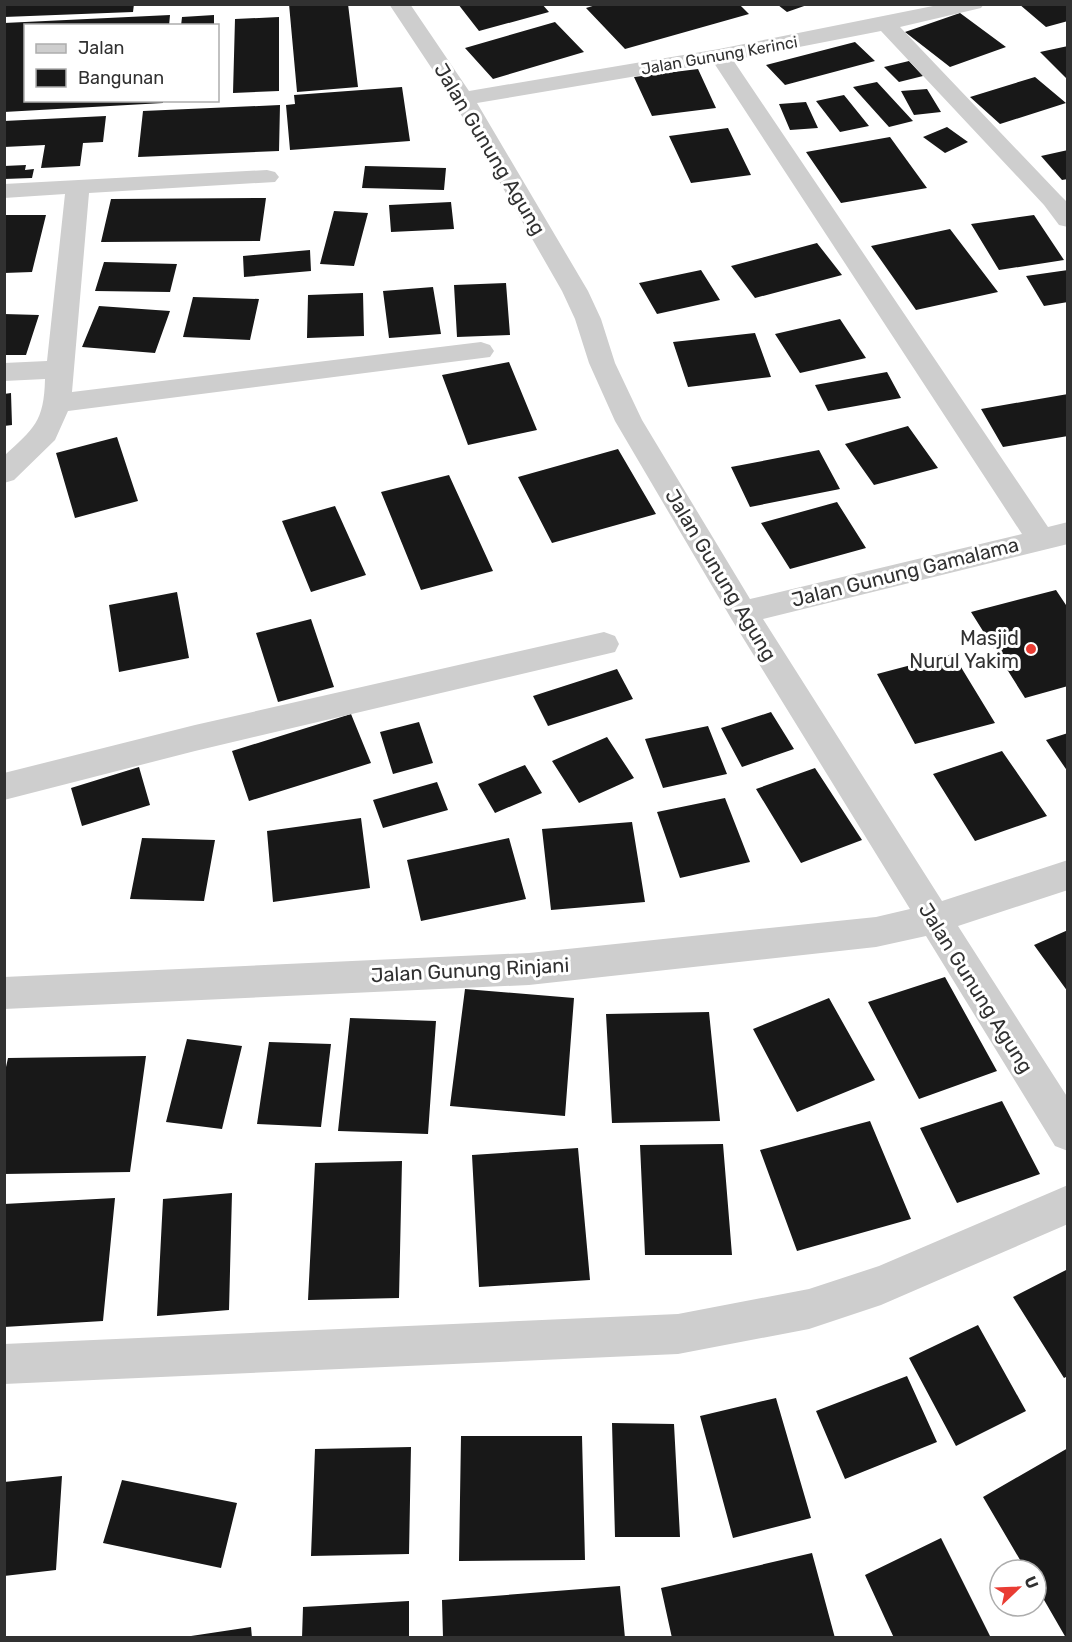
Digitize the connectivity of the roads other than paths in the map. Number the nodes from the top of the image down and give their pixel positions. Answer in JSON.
{"nodes":[{"id":1,"x":399,"y":4,"type":"edge"},
{"id":2,"x":974,"y":4,"type":"edge"},
{"id":3,"x":886,"y":24,"type":"junction"},
{"id":4,"x":720,"y":56,"type":"junction"},
{"id":5,"x":463,"y":99,"type":"junction"},
{"id":6,"x":267,"y":177,"type":"dead end"},
{"id":7,"x":66,"y":187,"type":"junction"},
{"id":8,"x":4,"y":191,"type":"edge"},
{"id":9,"x":1068,"y":220,"type":"edge"},
{"id":10,"x":481,"y":351,"type":"dead end"},
{"id":11,"x":59,"y":369,"type":"junction"},
{"id":12,"x":4,"y":372,"type":"edge"},
{"id":13,"x":58,"y":403,"type":"junction"},
{"id":14,"x":4,"y":473,"type":"edge"},
{"id":15,"x":1054,"y":536,"type":"edge"},
{"id":16,"x":743,"y":612,"type":"junction"},
{"id":17,"x":604,"y":644,"type":"dead end"},
{"id":18,"x":4,"y":787,"type":"edge"},
{"id":19,"x":1068,"y":875,"type":"edge"},
{"id":20,"x":933,"y":919,"type":"junction"},
{"id":21,"x":4,"y":993,"type":"edge"},
{"id":22,"x":1068,"y":1133,"type":"edge"},
{"id":23,"x":1068,"y":1204,"type":"edge"},
{"id":24,"x":4,"y":1364,"type":"edge"}],
"edges":[{"from":1,"to":5,"type":"street","name":"Jalan Gunung Agung"},
{"from":2,"to":3,"type":"street","name":"Jalan Gunung Kerinci"},
{"from":3,"to":4,"type":"street","name":"Jalan Gunung Kerinci"},
{"from":3,"to":9,"type":"street"},
{"from":4,"to":5,"type":"street","name":"Jalan Gunung Kerinci"},
{"from":4,"to":15,"type":"street"},
{"from":5,"to":16,"type":"street","name":"Jalan Gunung Agung"},
{"from":6,"to":7,"type":"street"},
{"from":7,"to":8,"type":"street"},
{"from":7,"to":11,"type":"street"},
{"from":10,"to":13,"type":"street"},
{"from":11,"to":12,"type":"street"},
{"from":11,"to":13,"type":"street"},
{"from":13,"to":14,"type":"street"},
{"from":15,"to":16,"type":"street","name":"Jalan Gunung Gamalama"},
{"from":16,"to":20,"type":"street","name":"Jalan Gunung Agung"},
{"from":17,"to":18,"type":"street"},
{"from":19,"to":20,"type":"street","name":"Jalan Gunung Rinjani"},
{"from":20,"to":21,"type":"street","name":"Jalan Gunung Rinjani"},
{"from":20,"to":22,"type":"street","name":"Jalan Gunung Agung"},
{"from":23,"to":24,"type":"street"}]}
